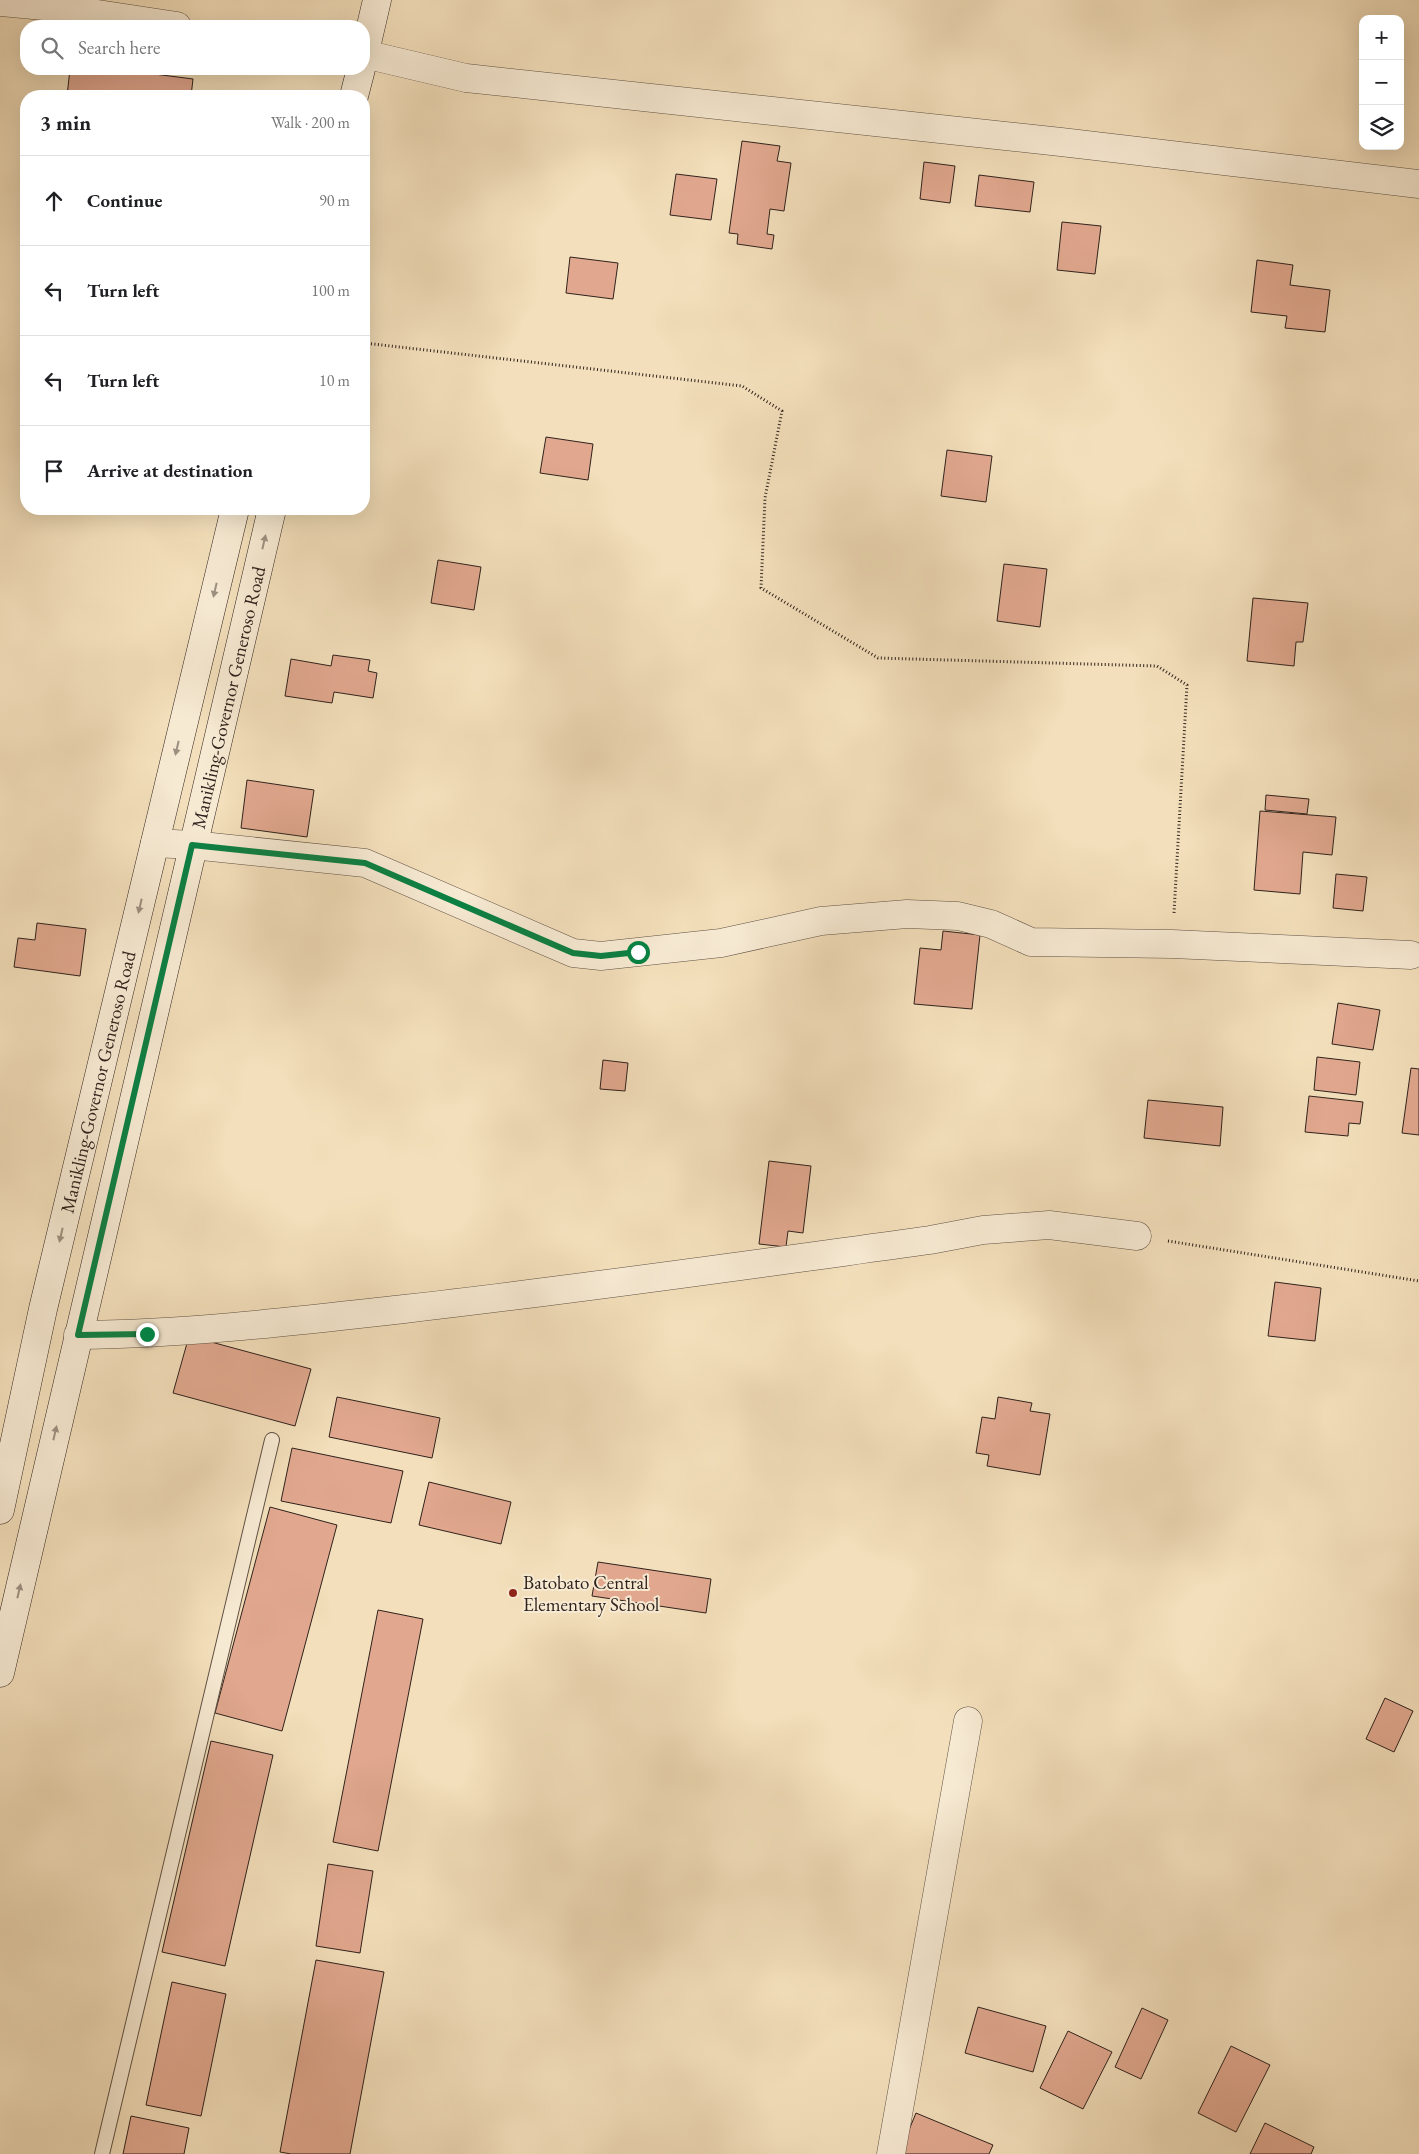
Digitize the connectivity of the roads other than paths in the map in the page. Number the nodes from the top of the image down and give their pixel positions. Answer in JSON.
{"nodes":[{"id":1,"x":377,"y":0,"type":"edge"},
{"id":2,"x":0,"y":2,"type":"edge"},
{"id":3,"x":137,"y":20,"type":"edge"},
{"id":4,"x":370,"y":30,"type":"edge"},
{"id":5,"x":370,"y":56,"type":"edge"},
{"id":6,"x":359,"y":75,"type":"edge"},
{"id":7,"x":356,"y":90,"type":"edge"},
{"id":8,"x":1419,"y":184,"type":"edge"},
{"id":9,"x":233,"y":515,"type":"edge"},
{"id":10,"x":271,"y":515,"type":"edge"},
{"id":11,"x":155,"y":843,"type":"junction"},
{"id":12,"x":192,"y":845,"type":"junction"},
{"id":13,"x":1411,"y":956,"type":"dead end"},
{"id":14,"x":1137,"y":1236,"type":"road end"},
{"id":15,"x":78,"y":1335,"type":"junction"},
{"id":16,"x":272,"y":1440,"type":"dead end"},
{"id":17,"x":0,"y":1511,"type":"edge"},
{"id":18,"x":36,"y":1518,"type":"junction"},
{"id":19,"x":0,"y":1673,"type":"edge"},
{"id":20,"x":968,"y":1721,"type":"dead end"},
{"id":21,"x":102,"y":2154,"type":"edge"},
{"id":22,"x":891,"y":2154,"type":"edge"}],
"edges":[{"from":1,"to":4,"type":"street"},
{"from":2,"to":3,"type":"street"},
{"from":5,"to":8,"type":"street"},
{"from":6,"to":7,"type":"street"},
{"from":9,"to":11,"type":"street","name":"Manikling-Governor Generoso Road","one_way":true},
{"from":12,"to":10,"type":"street","name":"Manikling-Governor Generoso Road","one_way":true},
{"from":11,"to":12,"type":"street"},
{"from":11,"to":17,"type":"street","name":"Manikling-Governor Generoso Road","one_way":true},
{"from":12,"to":13,"type":"street"},
{"from":12,"to":15,"type":"street","name":"Manikling-Governor Generoso Road"},
{"from":14,"to":15,"type":"street"},
{"from":18,"to":15,"type":"street","name":"Manikling-Governor Generoso Road","one_way":true},
{"from":16,"to":21,"type":"lane"},
{"from":17,"to":18,"type":"street"},
{"from":19,"to":18,"type":"street","name":"Manikling-Governor Generoso Road","one_way":true},
{"from":20,"to":22,"type":"street"}]}
